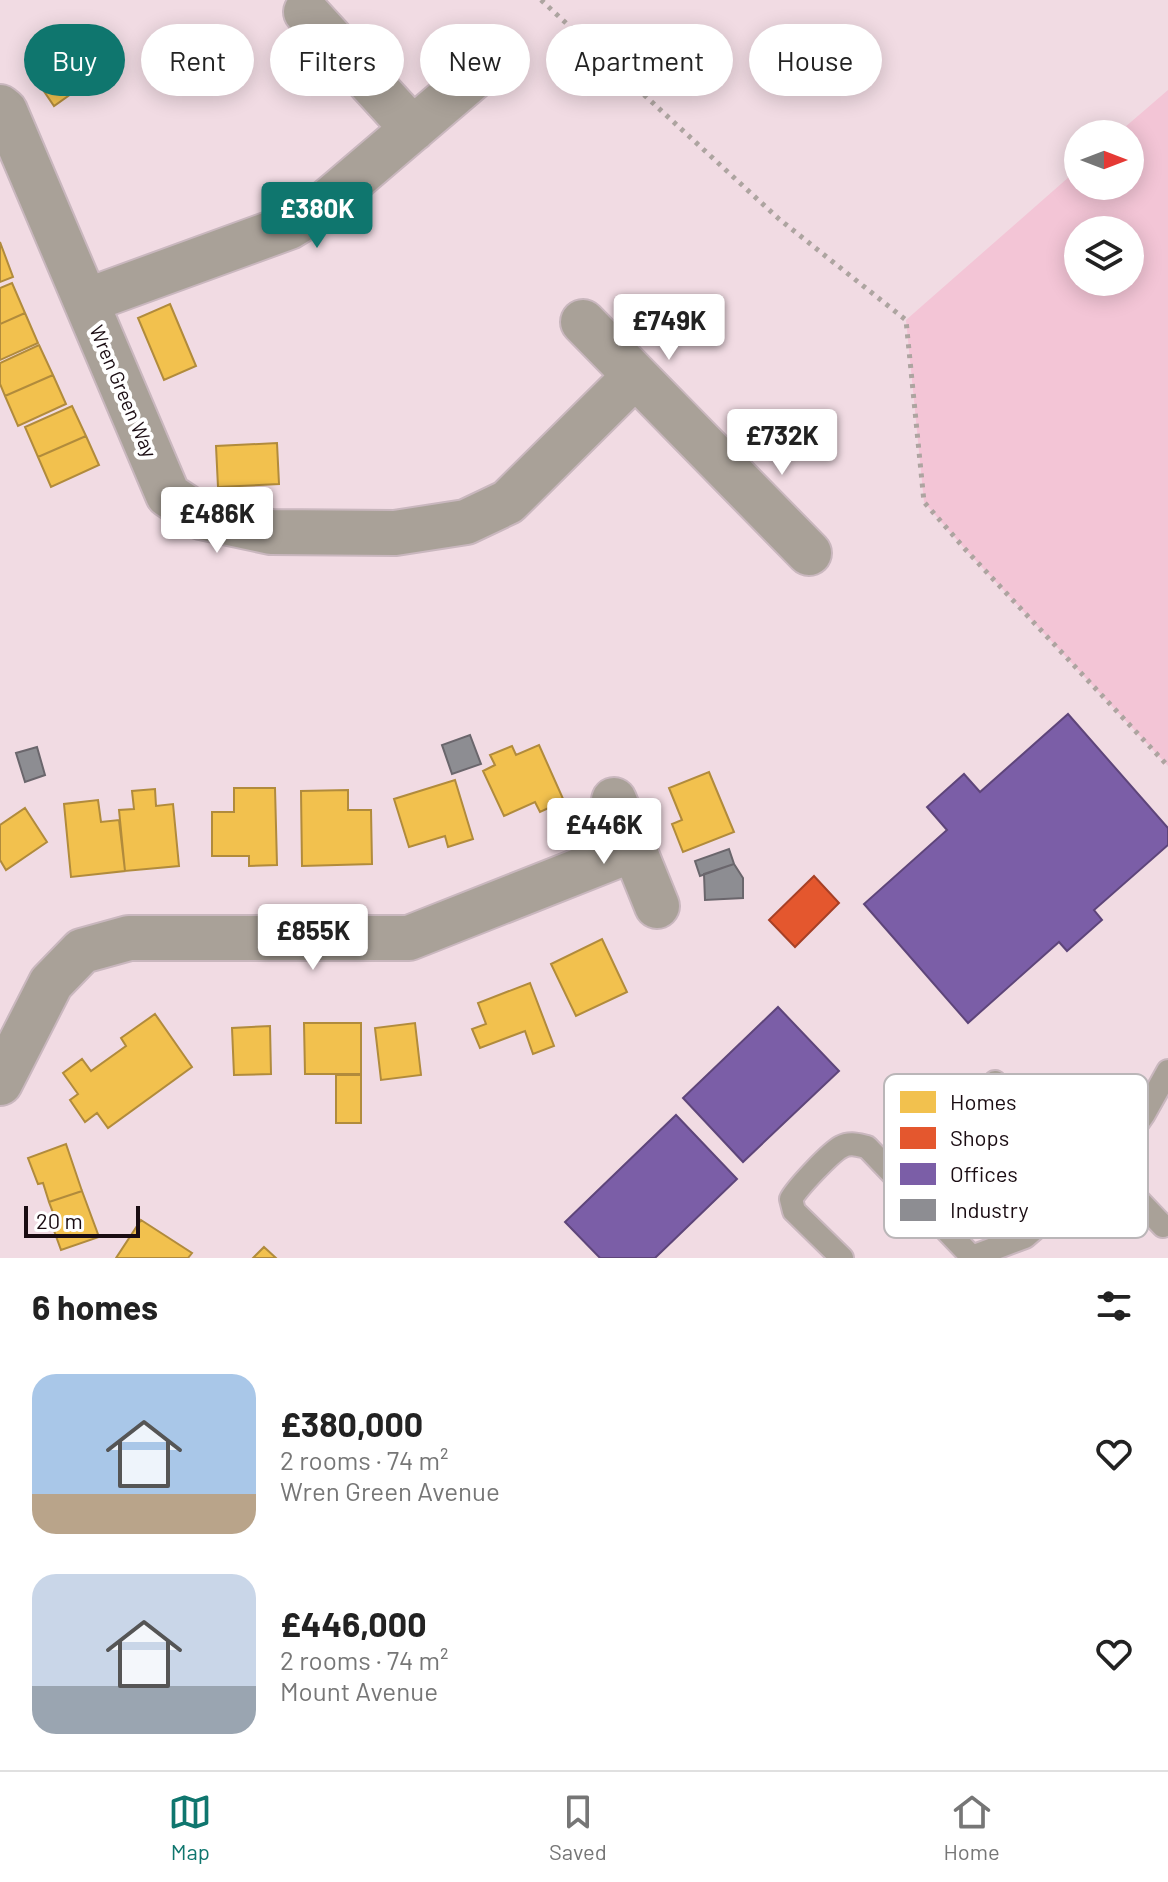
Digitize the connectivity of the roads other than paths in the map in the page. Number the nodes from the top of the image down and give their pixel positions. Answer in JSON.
{"nodes":[{"id":1,"x":306,"y":12,"type":"dead end"},
{"id":2,"x":451,"y":96,"type":"edge"},
{"id":3,"x":0,"y":107,"type":"edge"},
{"id":4,"x":413,"y":129,"type":"junction"},
{"id":5,"x":86,"y":301,"type":"junction"},
{"id":6,"x":583,"y":322,"type":"dead end"},
{"id":7,"x":635,"y":376,"type":"junction"},
{"id":8,"x":809,"y":553,"type":"dead end"},
{"id":9,"x":614,"y":800,"type":"dead end"},
{"id":10,"x":634,"y":849,"type":"junction"},
{"id":11,"x":657,"y":906,"type":"dead end"},
{"id":12,"x":1168,"y":1071,"type":"edge"},
{"id":13,"x":0,"y":1083,"type":"edge"},
{"id":14,"x":1148,"y":1107,"type":"edge"},
{"id":15,"x":884,"y":1165,"type":"edge"},
{"id":16,"x":1148,"y":1210,"type":"edge"},
{"id":17,"x":1163,"y":1226,"type":"dead end"},
{"id":18,"x":952,"y":1238,"type":"edge"},
{"id":19,"x":1022,"y":1238,"type":"edge"},
{"id":20,"x":970,"y":1257,"type":"edge"},
{"id":21,"x":842,"y":1258,"type":"edge"}],
"edges":[{"from":1,"to":4,"type":"street"},
{"from":2,"to":4,"type":"street"},
{"from":3,"to":5,"type":"street","name":"Wren Green Way"},
{"from":4,"to":5,"type":"street"},
{"from":5,"to":7,"type":"street","name":"Wren Green Way"},
{"from":6,"to":7,"type":"street"},
{"from":7,"to":8,"type":"street"},
{"from":9,"to":10,"type":"street"},
{"from":10,"to":11,"type":"street"},
{"from":10,"to":13,"type":"street"},
{"from":12,"to":14,"type":"lane"},
{"from":15,"to":21,"type":"lane"},
{"from":16,"to":17,"type":"lane"},
{"from":18,"to":20,"type":"lane"},
{"from":19,"to":20,"type":"lane"}]}
